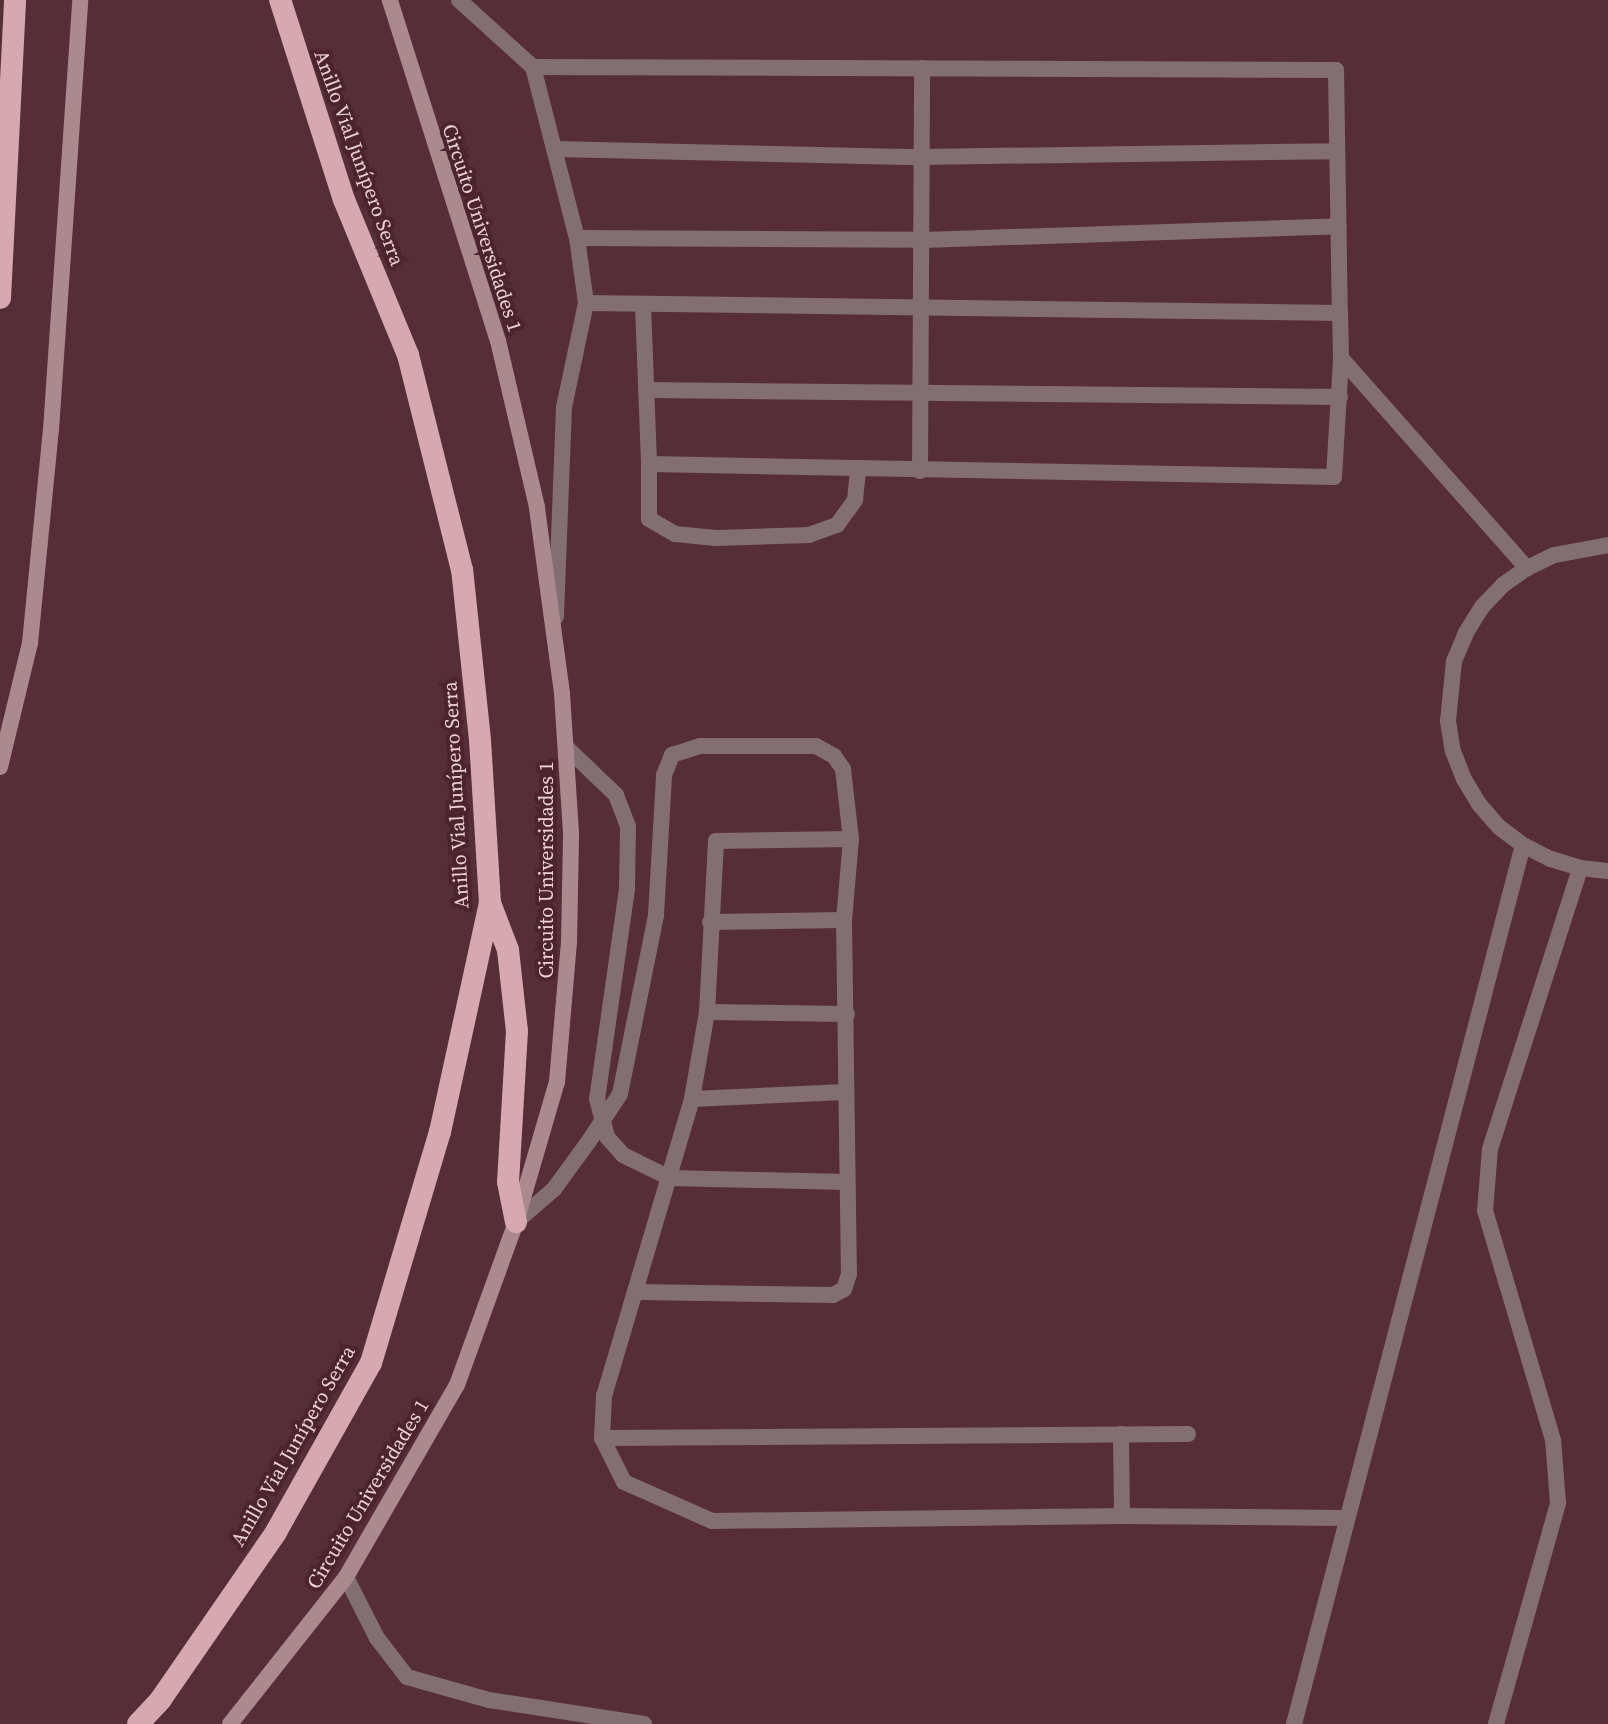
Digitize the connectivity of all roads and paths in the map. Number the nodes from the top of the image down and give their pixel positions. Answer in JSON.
{"nodes":[{"id":1,"x":15,"y":0,"type":"edge"},
{"id":2,"x":80,"y":0,"type":"edge"},
{"id":3,"x":280,"y":0,"type":"edge"},
{"id":4,"x":390,"y":0,"type":"edge"},
{"id":5,"x":459,"y":0,"type":"edge"},
{"id":6,"x":533,"y":67,"type":"junction"},
{"id":7,"x":922,"y":68,"type":"junction"},
{"id":8,"x":5,"y":108,"type":"edge"},
{"id":9,"x":554,"y":149,"type":"junction"},
{"id":10,"x":1337,"y":151,"type":"junction"},
{"id":11,"x":919,"y":157,"type":"junction"},
{"id":12,"x":1339,"y":226,"type":"junction"},
{"id":13,"x":577,"y":238,"type":"junction"},
{"id":14,"x":923,"y":240,"type":"junction"},
{"id":15,"x":0,"y":298,"type":"edge"},
{"id":16,"x":586,"y":303,"type":"junction"},
{"id":17,"x":643,"y":306,"type":"junction"},
{"id":18,"x":920,"y":308,"type":"junction"},
{"id":19,"x":1340,"y":313,"type":"junction"},
{"id":20,"x":1341,"y":358,"type":"junction"},
{"id":21,"x":646,"y":390,"type":"junction"},
{"id":22,"x":920,"y":391,"type":"junction"},
{"id":23,"x":1340,"y":397,"type":"junction"},
{"id":24,"x":649,"y":464,"type":"junction"},
{"id":25,"x":858,"y":470,"type":"junction"},
{"id":26,"x":920,"y":471,"type":"junction"},
{"id":27,"x":1608,"y":545,"type":"edge"},
{"id":28,"x":1527,"y":568,"type":"junction"},
{"id":29,"x":555,"y":647,"type":"junction"},
{"id":30,"x":567,"y":748,"type":"junction"},
{"id":31,"x":0,"y":767,"type":"edge"},
{"id":32,"x":851,"y":839,"type":"junction"},
{"id":33,"x":1523,"y":845,"type":"junction"},
{"id":34,"x":1580,"y":868,"type":"junction"},
{"id":35,"x":1608,"y":871,"type":"edge"},
{"id":36,"x":490,"y":903,"type":"junction"},
{"id":37,"x":844,"y":920,"type":"junction"},
{"id":38,"x":710,"y":922,"type":"junction"},
{"id":39,"x":707,"y":1012,"type":"junction"},
{"id":40,"x":847,"y":1014,"type":"junction"},
{"id":41,"x":845,"y":1092,"type":"junction"},
{"id":42,"x":692,"y":1099,"type":"junction"},
{"id":43,"x":670,"y":1178,"type":"junction"},
{"id":44,"x":847,"y":1182,"type":"junction"},
{"id":45,"x":516,"y":1222,"type":"junction"},
{"id":46,"x":637,"y":1292,"type":"junction"},
{"id":47,"x":1121,"y":1434,"type":"junction"},
{"id":48,"x":1188,"y":1434,"type":"dead end"},
{"id":49,"x":602,"y":1438,"type":"junction"},
{"id":50,"x":1122,"y":1516,"type":"junction"},
{"id":51,"x":1345,"y":1518,"type":"junction"},
{"id":52,"x":346,"y":1577,"type":"junction"},
{"id":53,"x":138,"y":1724,"type":"edge"},
{"id":54,"x":230,"y":1724,"type":"edge"},
{"id":55,"x":644,"y":1724,"type":"edge"},
{"id":56,"x":1294,"y":1724,"type":"edge"},
{"id":57,"x":1496,"y":1724,"type":"edge"}],
"edges":[{"from":1,"to":8,"type":"highway"},
{"from":2,"to":31,"type":"main road"},
{"from":3,"to":36,"type":"highway","name":"Anillo Vial Junípero Serra"},
{"from":4,"to":29,"type":"main road","name":"Circuito Universidades 1"},
{"from":5,"to":6,"type":"street"},
{"from":6,"to":7,"type":"street"},
{"from":6,"to":9,"type":"street"},
{"from":7,"to":10,"type":"street"},
{"from":7,"to":11,"type":"street"},
{"from":8,"to":15,"type":"highway"},
{"from":9,"to":11,"type":"street"},
{"from":9,"to":13,"type":"street"},
{"from":10,"to":11,"type":"street"},
{"from":10,"to":12,"type":"street"},
{"from":11,"to":14,"type":"street"},
{"from":12,"to":14,"type":"street"},
{"from":12,"to":19,"type":"street"},
{"from":13,"to":14,"type":"street"},
{"from":13,"to":16,"type":"street"},
{"from":14,"to":18,"type":"street"},
{"from":16,"to":17,"type":"street"},
{"from":16,"to":29,"type":"street"},
{"from":17,"to":18,"type":"street"},
{"from":17,"to":21,"type":"street"},
{"from":18,"to":19,"type":"street"},
{"from":18,"to":22,"type":"street"},
{"from":19,"to":20,"type":"street"},
{"from":20,"to":23,"type":"street"},
{"from":20,"to":28,"type":"street"},
{"from":21,"to":22,"type":"street"},
{"from":21,"to":24,"type":"street"},
{"from":22,"to":23,"type":"street"},
{"from":22,"to":26,"type":"street"},
{"from":23,"to":26,"type":"street"},
{"from":24,"to":25,"type":"street"},
{"from":24,"to":25,"type":"street"},
{"from":25,"to":26,"type":"street"},
{"from":27,"to":28,"type":"street"},
{"from":28,"to":33,"type":"street"},
{"from":29,"to":30,"type":"main road","name":"Circuito Universidades 1"},
{"from":30,"to":43,"type":"street"},
{"from":30,"to":45,"type":"main road","name":"Circuito Universidades 1"},
{"from":32,"to":37,"type":"street"},
{"from":32,"to":38,"type":"street"},
{"from":32,"to":45,"type":"street","bridge":true},
{"from":33,"to":34,"type":"street"},
{"from":33,"to":51,"type":"street"},
{"from":34,"to":35,"type":"street"},
{"from":34,"to":57,"type":"street"},
{"from":36,"to":45,"type":"highway"},
{"from":36,"to":53,"type":"highway","name":"Anillo Vial Junípero Serra"},
{"from":37,"to":38,"type":"street"},
{"from":37,"to":40,"type":"street"},
{"from":38,"to":39,"type":"street"},
{"from":39,"to":40,"type":"street"},
{"from":39,"to":42,"type":"street"},
{"from":40,"to":41,"type":"street"},
{"from":41,"to":42,"type":"street"},
{"from":41,"to":44,"type":"street"},
{"from":42,"to":43,"type":"street"},
{"from":43,"to":44,"type":"street"},
{"from":43,"to":46,"type":"street"},
{"from":44,"to":46,"type":"street"},
{"from":45,"to":52,"type":"main road","name":"Circuito Universidades 1"},
{"from":46,"to":49,"type":"street"},
{"from":47,"to":48,"type":"street"},
{"from":47,"to":49,"type":"street"},
{"from":47,"to":50,"type":"street"},
{"from":49,"to":50,"type":"street"},
{"from":50,"to":51,"type":"street"},
{"from":51,"to":56,"type":"street"},
{"from":52,"to":54,"type":"main road","name":"Circuito Universidades 1"},
{"from":52,"to":55,"type":"street"}]}
